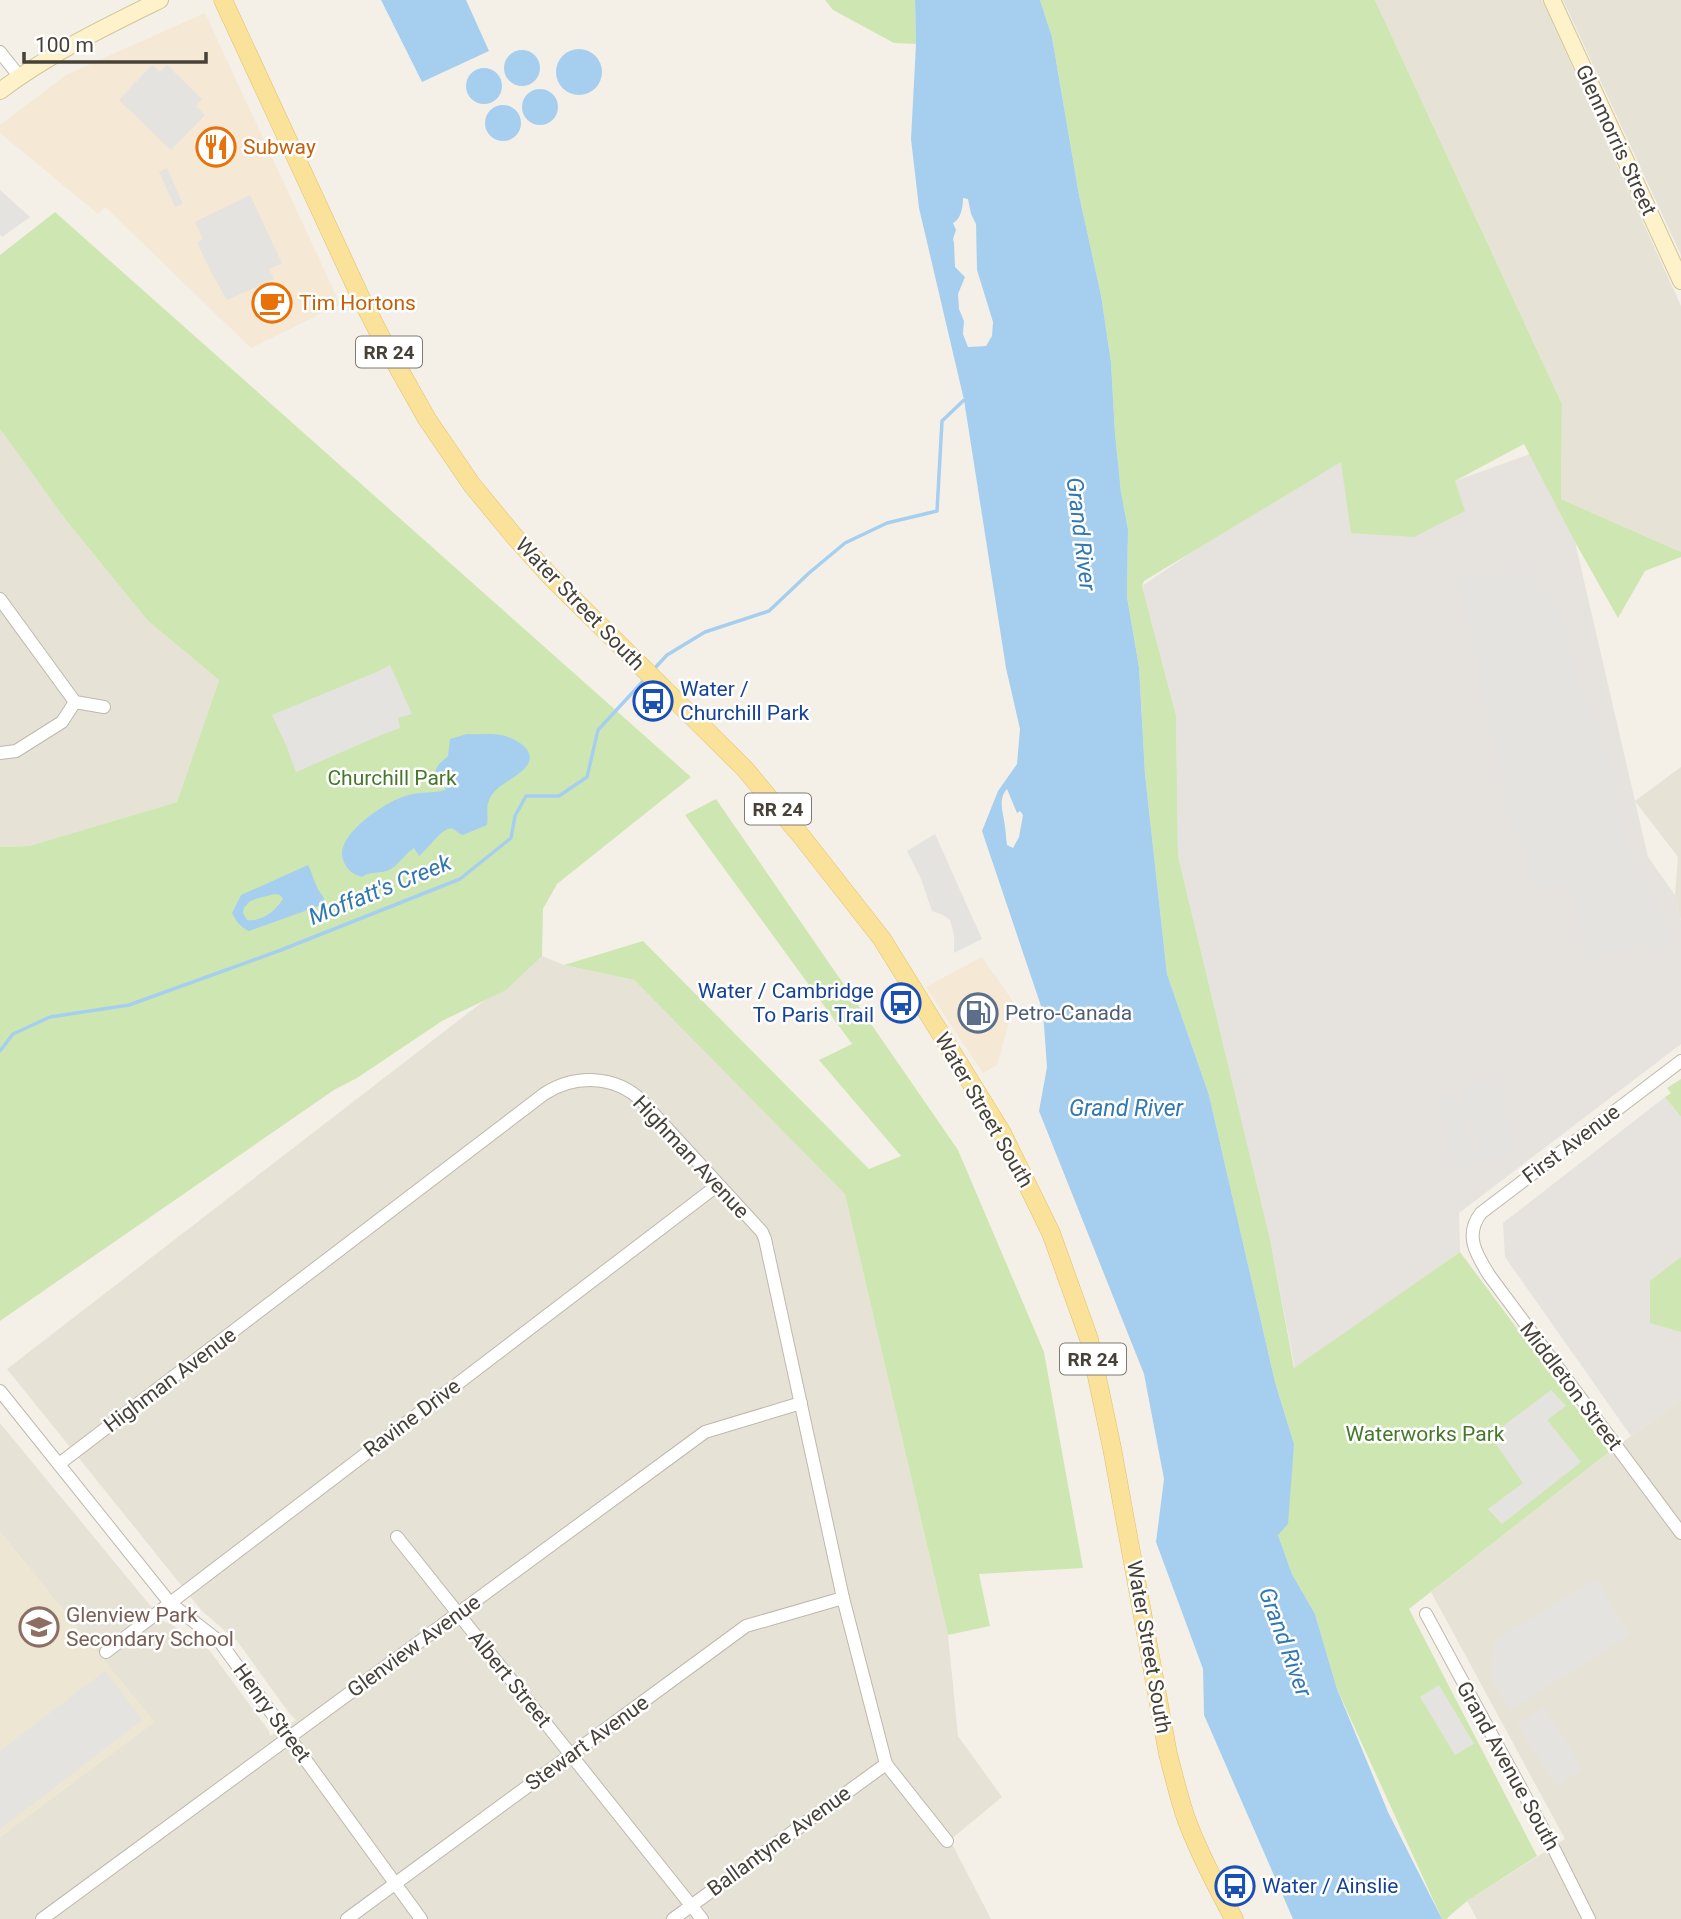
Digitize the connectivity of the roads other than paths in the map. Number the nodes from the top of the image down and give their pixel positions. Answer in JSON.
{"nodes":[{"id":1,"x":160,"y":0,"type":"edge"},
{"id":2,"x":223,"y":0,"type":"edge"},
{"id":3,"x":1552,"y":0,"type":"edge"},
{"id":4,"x":0,"y":52,"type":"edge"},
{"id":5,"x":19,"y":76,"type":"junction"},
{"id":6,"x":0,"y":90,"type":"edge"},
{"id":7,"x":1679,"y":272,"type":"edge"},
{"id":8,"x":0,"y":599,"type":"edge"},
{"id":9,"x":75,"y":702,"type":"junction"},
{"id":10,"x":104,"y":707,"type":"dead end"},
{"id":11,"x":0,"y":752,"type":"edge"},
{"id":12,"x":1681,"y":1061,"type":"edge"},
{"id":13,"x":718,"y":1185,"type":"junction"},
{"id":14,"x":1472,"y":1234,"type":"joint"},
{"id":15,"x":0,"y":1391,"type":"edge"},
{"id":16,"x":801,"y":1403,"type":"junction"},
{"id":17,"x":60,"y":1464,"type":"junction"},
{"id":18,"x":1676,"y":1517,"type":"edge"},
{"id":19,"x":1681,"y":1533,"type":"edge"},
{"id":20,"x":397,"y":1537,"type":"dead end"},
{"id":21,"x":843,"y":1598,"type":"junction"},
{"id":22,"x":170,"y":1604,"type":"junction"},
{"id":23,"x":458,"y":1614,"type":"junction"},
{"id":24,"x":1426,"y":1614,"type":"dead end"},
{"id":25,"x":106,"y":1652,"type":"dead end"},
{"id":26,"x":290,"y":1737,"type":"junction"},
{"id":27,"x":571,"y":1755,"type":"junction"},
{"id":28,"x":886,"y":1764,"type":"junction"},
{"id":29,"x":947,"y":1841,"type":"dead end"},
{"id":30,"x":1204,"y":1861,"type":"junction"},
{"id":31,"x":395,"y":1884,"type":"junction"},
{"id":32,"x":691,"y":1905,"type":"junction"},
{"id":33,"x":42,"y":1919,"type":"edge"},
{"id":34,"x":347,"y":1919,"type":"edge"},
{"id":35,"x":421,"y":1919,"type":"edge"},
{"id":36,"x":673,"y":1919,"type":"edge"},
{"id":37,"x":702,"y":1919,"type":"edge"},
{"id":38,"x":1222,"y":1919,"type":"edge"},
{"id":39,"x":1234,"y":1919,"type":"edge"},
{"id":40,"x":1589,"y":1919,"type":"edge"}],
"edges":[{"from":1,"to":5,"type":"street"},
{"from":2,"to":30,"type":"main road","name":"Water Street South","number":"RR 24"},
{"from":3,"to":7,"type":"street","name":"Glenmorris Street"},
{"from":4,"to":5,"type":"street"},
{"from":5,"to":6,"type":"street"},
{"from":8,"to":9,"type":"street"},
{"from":9,"to":10,"type":"street"},
{"from":9,"to":11,"type":"street"},
{"from":12,"to":14,"type":"street","name":"First Avenue"},
{"from":13,"to":16,"type":"street","name":"Highman Avenue"},
{"from":13,"to":17,"type":"street","name":"Highman Avenue"},
{"from":13,"to":22,"type":"street","name":"Ravine Drive"},
{"from":14,"to":18,"type":"street","name":"Middleton Street"},
{"from":15,"to":17,"type":"street","name":"Henry Street"},
{"from":16,"to":21,"type":"street","name":"Highman Avenue"},
{"from":16,"to":23,"type":"street","name":"Glenview Avenue"},
{"from":17,"to":22,"type":"street","name":"Henry Street"},
{"from":18,"to":19,"type":"street","name":"Middleton Street"},
{"from":20,"to":23,"type":"street","name":"Albert Street"},
{"from":21,"to":27,"type":"street","name":"Stewart Avenue"},
{"from":21,"to":28,"type":"street","name":"Highman Avenue"},
{"from":22,"to":25,"type":"street","name":"Ravine Drive"},
{"from":22,"to":26,"type":"street","name":"Henry Street"},
{"from":23,"to":26,"type":"street","name":"Glenview Avenue"},
{"from":23,"to":27,"type":"street","name":"Albert Street"},
{"from":24,"to":40,"type":"street","name":"Grand Avenue South"},
{"from":26,"to":31,"type":"street","name":"Henry Street"},
{"from":26,"to":33,"type":"street","name":"Glenview Avenue"},
{"from":27,"to":31,"type":"street","name":"Stewart Avenue"},
{"from":27,"to":32,"type":"street","name":"Albert Street"},
{"from":28,"to":29,"type":"street","name":"Highman Avenue"},
{"from":28,"to":32,"type":"street","name":"Ballantyne Avenue"},
{"from":30,"to":38,"type":"main road"},
{"from":30,"to":39,"type":"main road","name":"Water Street South","number":"RR 24"},
{"from":31,"to":34,"type":"street","name":"Stewart Avenue"},
{"from":31,"to":35,"type":"street","name":"Henry Street"},
{"from":32,"to":36,"type":"street","name":"Ballantyne Avenue"},
{"from":32,"to":37,"type":"street","name":"Albert Street"}]}
